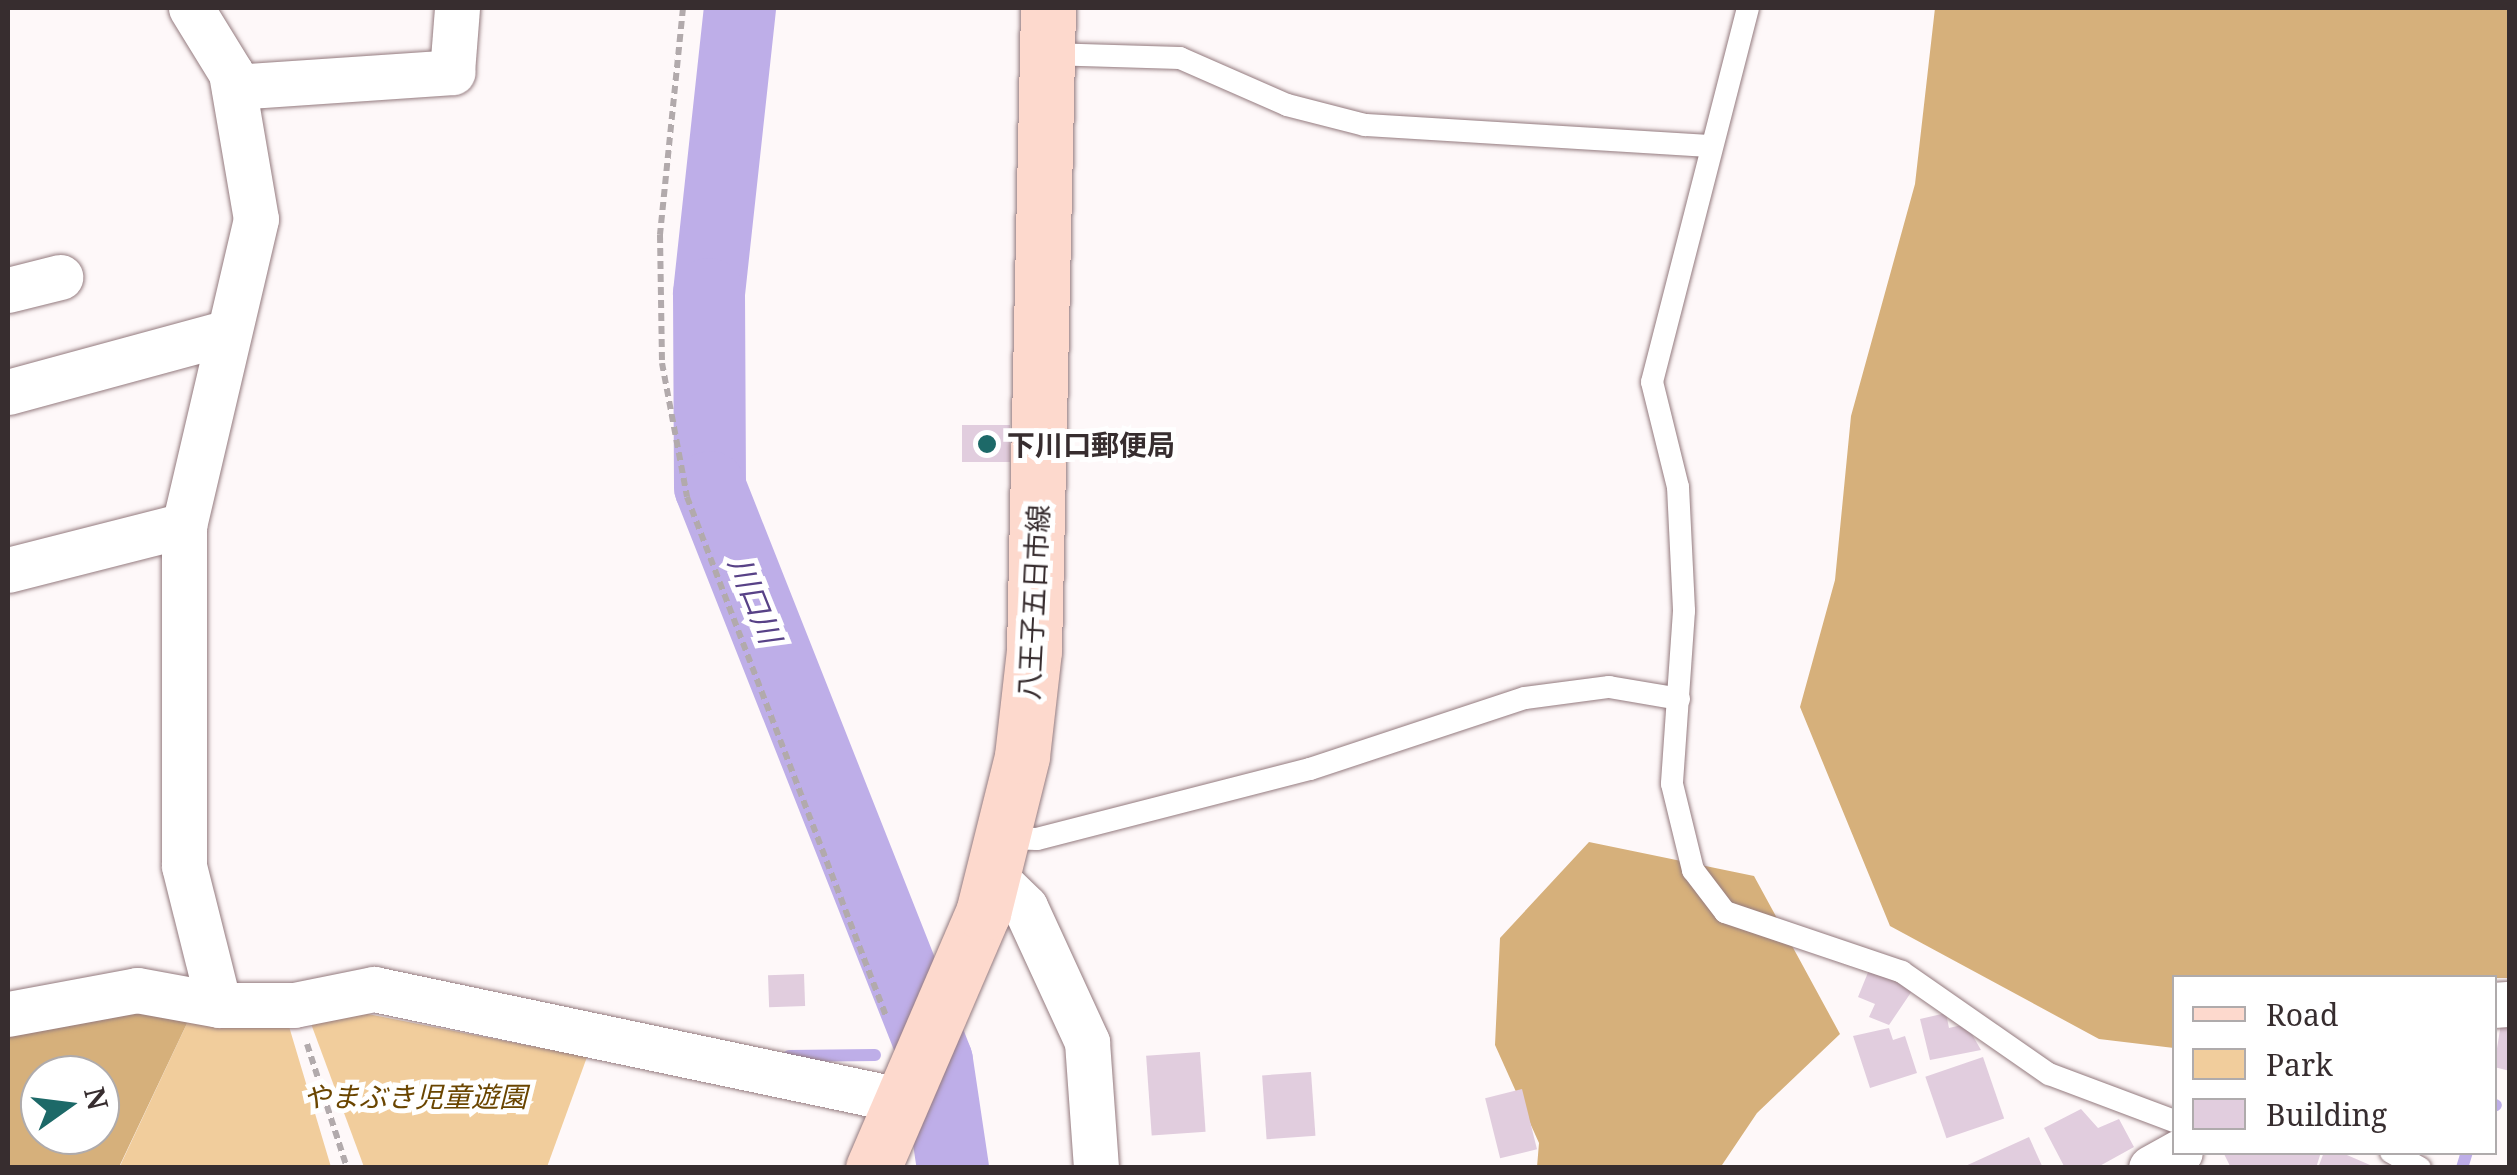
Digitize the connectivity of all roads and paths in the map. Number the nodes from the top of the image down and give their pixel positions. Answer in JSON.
{"nodes":[{"id":1,"x":191,"y":8,"type":"edge"},
{"id":2,"x":457,"y":8,"type":"edge"},
{"id":3,"x":684,"y":8,"type":"edge"},
{"id":4,"x":1748,"y":8,"type":"edge"},
{"id":5,"x":1048,"y":31,"type":"edge"},
{"id":6,"x":234,"y":87,"type":"junction"},
{"id":7,"x":1710,"y":146,"type":"junction"},
{"id":8,"x":60,"y":277,"type":"dead end"},
{"id":9,"x":8,"y":290,"type":"edge"},
{"id":10,"x":222,"y":334,"type":"junction"},
{"id":11,"x":8,"y":392,"type":"edge"},
{"id":12,"x":184,"y":525,"type":"junction"},
{"id":13,"x":8,"y":570,"type":"edge"},
{"id":14,"x":1679,"y":699,"type":"junction"},
{"id":15,"x":994,"y":876,"type":"junction"},
{"id":16,"x":219,"y":1005,"type":"junction"},
{"id":17,"x":294,"y":1005,"type":"junction"},
{"id":18,"x":8,"y":1014,"type":"edge"},
{"id":19,"x":888,"y":1030,"type":"dead end"},
{"id":20,"x":900,"y":1100,"type":"junction"},
{"id":21,"x":2172,"y":1120,"type":"edge"},
{"id":22,"x":2175,"y":1155,"type":"edge"},
{"id":23,"x":2396,"y":1155,"type":"edge"},
{"id":24,"x":346,"y":1168,"type":"edge"},
{"id":25,"x":872,"y":1168,"type":"edge"},
{"id":26,"x":1096,"y":1168,"type":"edge"},
{"id":27,"x":2151,"y":1168,"type":"edge"},
{"id":28,"x":2420,"y":1168,"type":"edge"}],
"edges":[{"from":1,"to":6,"type":"street"},
{"from":2,"to":6,"type":"street"},
{"from":3,"to":19,"type":"path"},
{"from":4,"to":7,"type":"lane"},
{"from":5,"to":7,"type":"lane"},
{"from":5,"to":15,"type":"main road","name":"八王子五日市線"},
{"from":6,"to":10,"type":"street"},
{"from":7,"to":14,"type":"lane"},
{"from":8,"to":9,"type":"street"},
{"from":10,"to":11,"type":"street"},
{"from":10,"to":12,"type":"street"},
{"from":12,"to":13,"type":"street"},
{"from":12,"to":16,"type":"street"},
{"from":14,"to":15,"type":"lane"},
{"from":14,"to":21,"type":"lane"},
{"from":15,"to":20,"type":"main road","name":"八王子五日市線"},
{"from":15,"to":26,"type":"street"},
{"from":16,"to":17,"type":"street"},
{"from":16,"to":18,"type":"street"},
{"from":17,"to":20,"type":"street"},
{"from":17,"to":24,"type":"path"},
{"from":20,"to":25,"type":"main road","name":"八王子五日市線"},
{"from":22,"to":27,"type":"street"},
{"from":23,"to":28,"type":"lane"}]}
